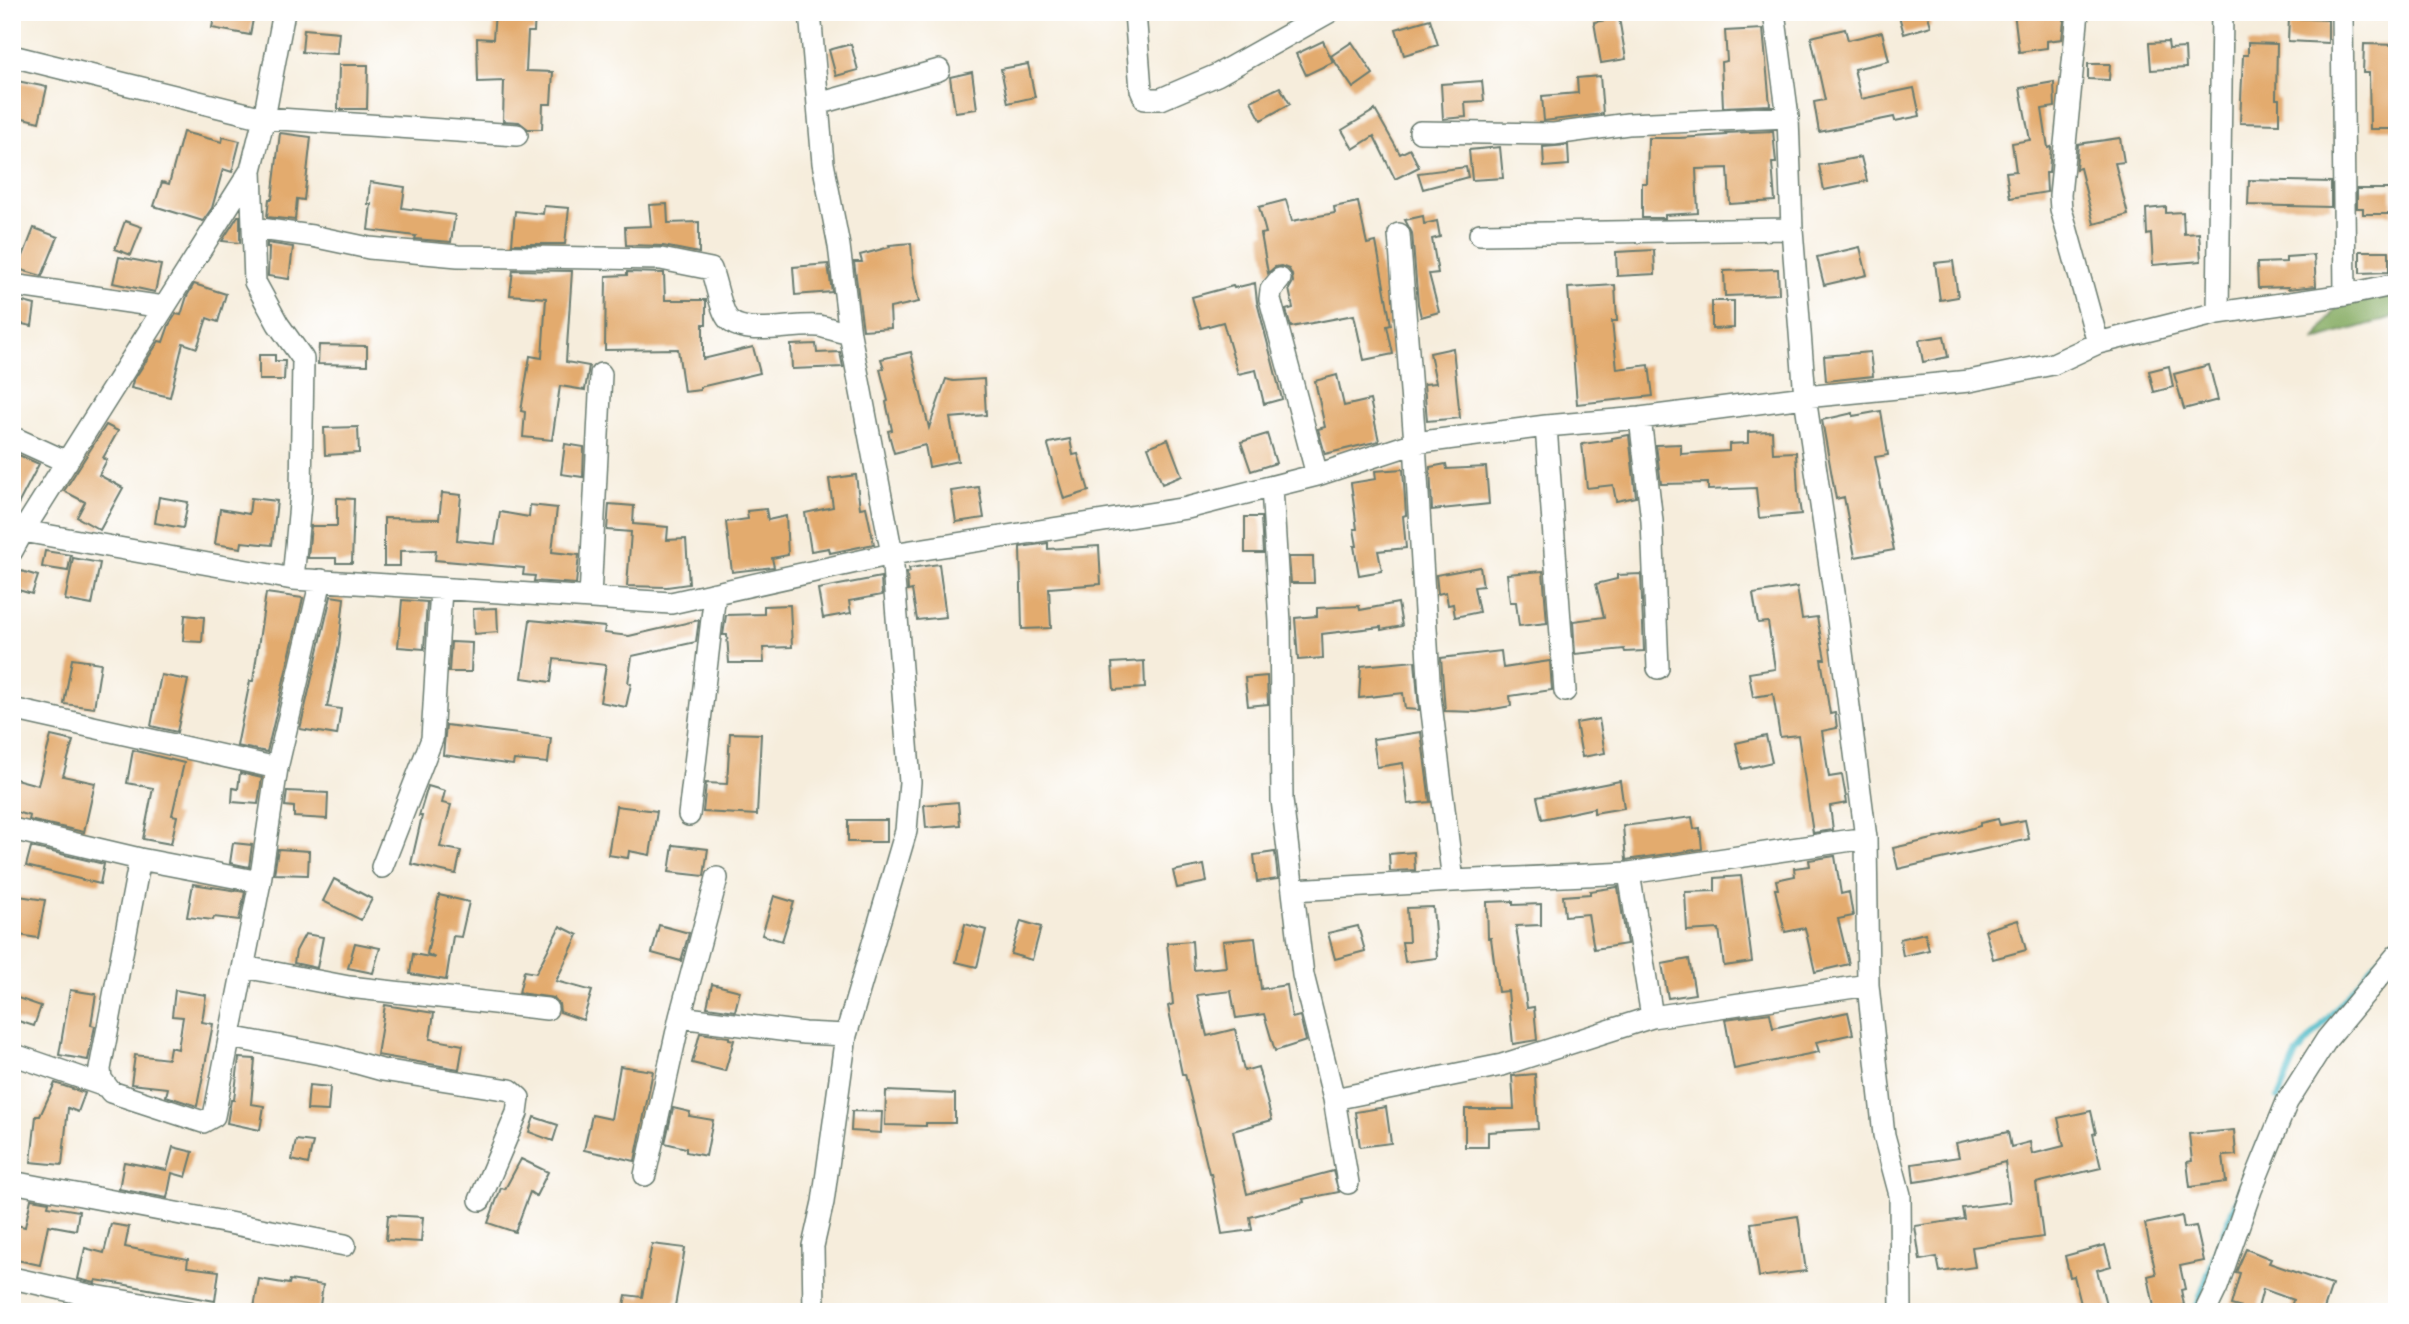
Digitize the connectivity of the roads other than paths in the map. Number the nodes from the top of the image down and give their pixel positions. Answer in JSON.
{"nodes":[{"id":1,"x":284,"y":12,"type":"edge"},
{"id":2,"x":810,"y":12,"type":"edge"},
{"id":3,"x":1135,"y":12,"type":"edge"},
{"id":4,"x":1329,"y":12,"type":"edge"},
{"id":5,"x":1773,"y":12,"type":"edge"},
{"id":6,"x":2078,"y":12,"type":"edge"},
{"id":7,"x":2222,"y":12,"type":"edge"},
{"id":8,"x":2342,"y":12,"type":"edge"},
{"id":9,"x":12,"y":56,"type":"edge"},
{"id":10,"x":939,"y":70,"type":"dead end"},
{"id":11,"x":818,"y":104,"type":"junction"},
{"id":12,"x":1787,"y":117,"type":"junction"},
{"id":13,"x":264,"y":118,"type":"junction"},
{"id":14,"x":1420,"y":132,"type":"dead end"},
{"id":15,"x":517,"y":135,"type":"dead end"},
{"id":16,"x":251,"y":170,"type":"junction"},
{"id":17,"x":253,"y":228,"type":"junction"},
{"id":18,"x":1792,"y":229,"type":"junction"},
{"id":19,"x":1399,"y":234,"type":"dead end"},
{"id":20,"x":1480,"y":234,"type":"dead end"},
{"id":21,"x":1280,"y":279,"type":"dead end"},
{"id":22,"x":2397,"y":284,"type":"edge"},
{"id":23,"x":12,"y":285,"type":"edge"},
{"id":24,"x":2345,"y":295,"type":"junction"},
{"id":25,"x":164,"y":307,"type":"junction"},
{"id":26,"x":2218,"y":313,"type":"junction"},
{"id":27,"x":850,"y":334,"type":"junction"},
{"id":28,"x":2098,"y":343,"type":"junction"},
{"id":29,"x":601,"y":374,"type":"dead end"},
{"id":30,"x":1805,"y":397,"type":"junction"},
{"id":31,"x":1640,"y":418,"type":"junction"},
{"id":32,"x":1546,"y":426,"type":"junction"},
{"id":33,"x":12,"y":437,"type":"edge"},
{"id":34,"x":1416,"y":443,"type":"junction"},
{"id":35,"x":67,"y":462,"type":"junction"},
{"id":36,"x":1317,"y":475,"type":"junction"},
{"id":37,"x":1272,"y":487,"type":"junction"},
{"id":38,"x":23,"y":531,"type":"junction"},
{"id":39,"x":12,"y":551,"type":"edge"},
{"id":40,"x":892,"y":554,"type":"junction"},
{"id":41,"x":293,"y":579,"type":"junction"},
{"id":42,"x":321,"y":580,"type":"junction"},
{"id":43,"x":442,"y":589,"type":"junction"},
{"id":44,"x":715,"y":593,"type":"junction"},
{"id":45,"x":590,"y":598,"type":"junction"},
{"id":46,"x":1658,"y":668,"type":"dead end"},
{"id":47,"x":1565,"y":691,"type":"dead end"},
{"id":48,"x":12,"y":709,"type":"edge"},
{"id":49,"x":277,"y":768,"type":"junction"},
{"id":50,"x":689,"y":815,"type":"dead end"},
{"id":51,"x":13,"y":832,"type":"edge"},
{"id":52,"x":1866,"y":838,"type":"junction"},
{"id":53,"x":140,"y":859,"type":"junction"},
{"id":54,"x":382,"y":867,"type":"dead end"},
{"id":55,"x":1629,"y":873,"type":"junction"},
{"id":56,"x":717,"y":878,"type":"dead end"},
{"id":57,"x":1453,"y":881,"type":"junction"},
{"id":58,"x":260,"y":882,"type":"junction"},
{"id":59,"x":1293,"y":890,"type":"junction"},
{"id":60,"x":2397,"y":955,"type":"edge"},
{"id":61,"x":244,"y":967,"type":"junction"},
{"id":62,"x":1868,"y":985,"type":"junction"},
{"id":63,"x":547,"y":1009,"type":"dead end"},
{"id":64,"x":680,"y":1017,"type":"junction"},
{"id":65,"x":1651,"y":1017,"type":"junction"},
{"id":66,"x":846,"y":1035,"type":"junction"},
{"id":67,"x":230,"y":1037,"type":"junction"},
{"id":68,"x":12,"y":1054,"type":"edge"},
{"id":69,"x":105,"y":1086,"type":"junction"},
{"id":70,"x":1334,"y":1099,"type":"junction"},
{"id":71,"x":645,"y":1175,"type":"dead end"},
{"id":72,"x":12,"y":1182,"type":"edge"},
{"id":73,"x":1348,"y":1183,"type":"dead end"},
{"id":74,"x":481,"y":1200,"type":"dead end"},
{"id":75,"x":345,"y":1245,"type":"dead end"},
{"id":76,"x":12,"y":1278,"type":"edge"},
{"id":77,"x":189,"y":1312,"type":"edge"},
{"id":78,"x":814,"y":1312,"type":"edge"},
{"id":79,"x":1901,"y":1312,"type":"edge"},
{"id":80,"x":2205,"y":1312,"type":"edge"}],
"edges":[{"from":1,"to":13,"type":"street"},
{"from":2,"to":11,"type":"street"},
{"from":3,"to":4,"type":"street"},
{"from":5,"to":12,"type":"street"},
{"from":6,"to":28,"type":"street"},
{"from":7,"to":26,"type":"street"},
{"from":8,"to":24,"type":"street"},
{"from":9,"to":13,"type":"street"},
{"from":10,"to":11,"type":"street"},
{"from":11,"to":27,"type":"street"},
{"from":12,"to":14,"type":"street"},
{"from":12,"to":18,"type":"street"},
{"from":13,"to":15,"type":"street"},
{"from":13,"to":16,"type":"street"},
{"from":16,"to":17,"type":"street"},
{"from":16,"to":25,"type":"street"},
{"from":17,"to":27,"type":"street"},
{"from":17,"to":41,"type":"street"},
{"from":18,"to":20,"type":"street"},
{"from":18,"to":30,"type":"street"},
{"from":19,"to":34,"type":"street"},
{"from":21,"to":36,"type":"street"},
{"from":22,"to":24,"type":"street"},
{"from":23,"to":25,"type":"street"},
{"from":24,"to":26,"type":"street"},
{"from":25,"to":35,"type":"street"},
{"from":26,"to":28,"type":"street"},
{"from":27,"to":40,"type":"street"},
{"from":28,"to":30,"type":"street"},
{"from":29,"to":45,"type":"street"},
{"from":30,"to":31,"type":"street"},
{"from":30,"to":52,"type":"street"},
{"from":31,"to":32,"type":"street"},
{"from":31,"to":46,"type":"street"},
{"from":32,"to":34,"type":"street"},
{"from":32,"to":47,"type":"street"},
{"from":33,"to":35,"type":"street"},
{"from":34,"to":36,"type":"street"},
{"from":34,"to":57,"type":"street"},
{"from":35,"to":38,"type":"street"},
{"from":36,"to":37,"type":"street"},
{"from":37,"to":40,"type":"street"},
{"from":37,"to":59,"type":"street"},
{"from":38,"to":39,"type":"street"},
{"from":38,"to":41,"type":"street"},
{"from":40,"to":44,"type":"street"},
{"from":40,"to":66,"type":"street"},
{"from":41,"to":42,"type":"street"},
{"from":42,"to":43,"type":"street"},
{"from":42,"to":49,"type":"street"},
{"from":43,"to":45,"type":"street"},
{"from":43,"to":54,"type":"street"},
{"from":44,"to":45,"type":"street"},
{"from":44,"to":50,"type":"street"},
{"from":48,"to":49,"type":"street"},
{"from":49,"to":58,"type":"street"},
{"from":51,"to":53,"type":"street"},
{"from":52,"to":55,"type":"street"},
{"from":52,"to":62,"type":"street"},
{"from":53,"to":58,"type":"street"},
{"from":53,"to":69,"type":"street"},
{"from":55,"to":57,"type":"street"},
{"from":55,"to":65,"type":"street"},
{"from":56,"to":64,"type":"street"},
{"from":57,"to":59,"type":"street"},
{"from":58,"to":61,"type":"street"},
{"from":59,"to":70,"type":"street"},
{"from":60,"to":80,"type":"street"},
{"from":61,"to":63,"type":"street"},
{"from":61,"to":67,"type":"street"},
{"from":62,"to":65,"type":"street"},
{"from":62,"to":79,"type":"street"},
{"from":64,"to":66,"type":"street"},
{"from":64,"to":71,"type":"street"},
{"from":65,"to":70,"type":"street"},
{"from":66,"to":78,"type":"street"},
{"from":67,"to":69,"type":"street"},
{"from":67,"to":74,"type":"street"},
{"from":68,"to":69,"type":"street"},
{"from":70,"to":73,"type":"street"},
{"from":72,"to":75,"type":"street"},
{"from":76,"to":77,"type":"street"}]}
